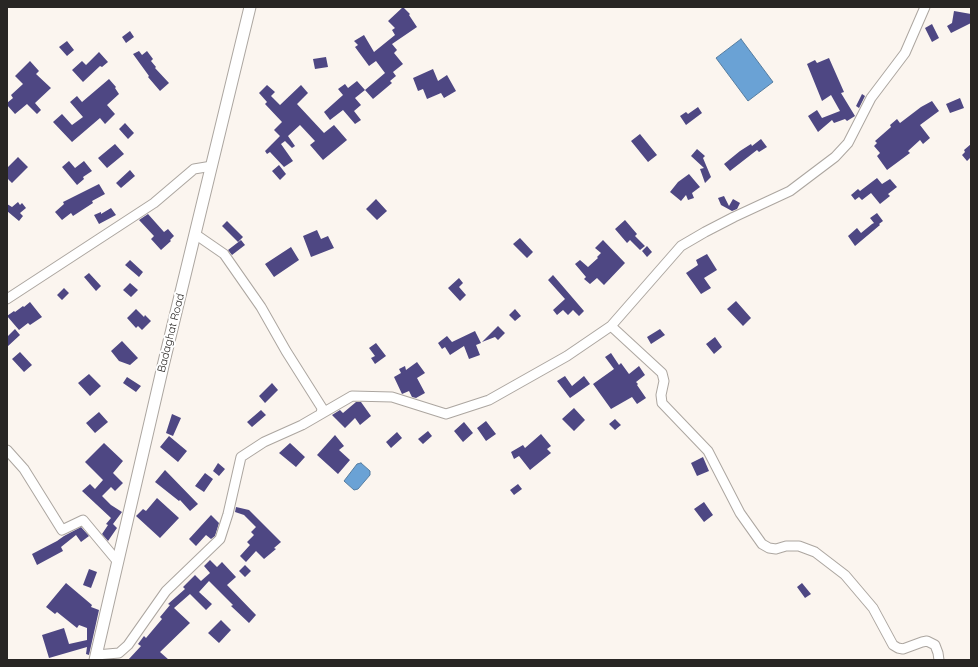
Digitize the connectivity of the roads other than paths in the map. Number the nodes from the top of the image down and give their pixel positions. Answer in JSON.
{"nodes":[{"id":1,"x":250,"y":7,"type":"edge"},
{"id":2,"x":925,"y":7,"type":"edge"},
{"id":3,"x":212,"y":166,"type":"junction"},
{"id":4,"x":195,"y":234,"type":"junction"},
{"id":5,"x":7,"y":299,"type":"edge"},
{"id":6,"x":611,"y":326,"type":"junction"},
{"id":7,"x":321,"y":414,"type":"junction"},
{"id":8,"x":7,"y":450,"type":"edge"},
{"id":9,"x":118,"y":562,"type":"junction"},
{"id":10,"x":96,"y":658,"type":"edge"},
{"id":11,"x":939,"y":660,"type":"edge"}],
"edges":[{"from":1,"to":3,"type":"main road","name":"Badaghat Road"},
{"from":2,"to":6,"type":"street"},
{"from":3,"to":4,"type":"main road","name":"Badaghat Road"},
{"from":3,"to":5,"type":"street"},
{"from":4,"to":7,"type":"street"},
{"from":4,"to":9,"type":"main road","name":"Badaghat Road"},
{"from":6,"to":7,"type":"street"},
{"from":6,"to":11,"type":"street"},
{"from":7,"to":10,"type":"street"},
{"from":8,"to":9,"type":"street"},
{"from":9,"to":10,"type":"main road","name":"Badaghat Road"}]}
